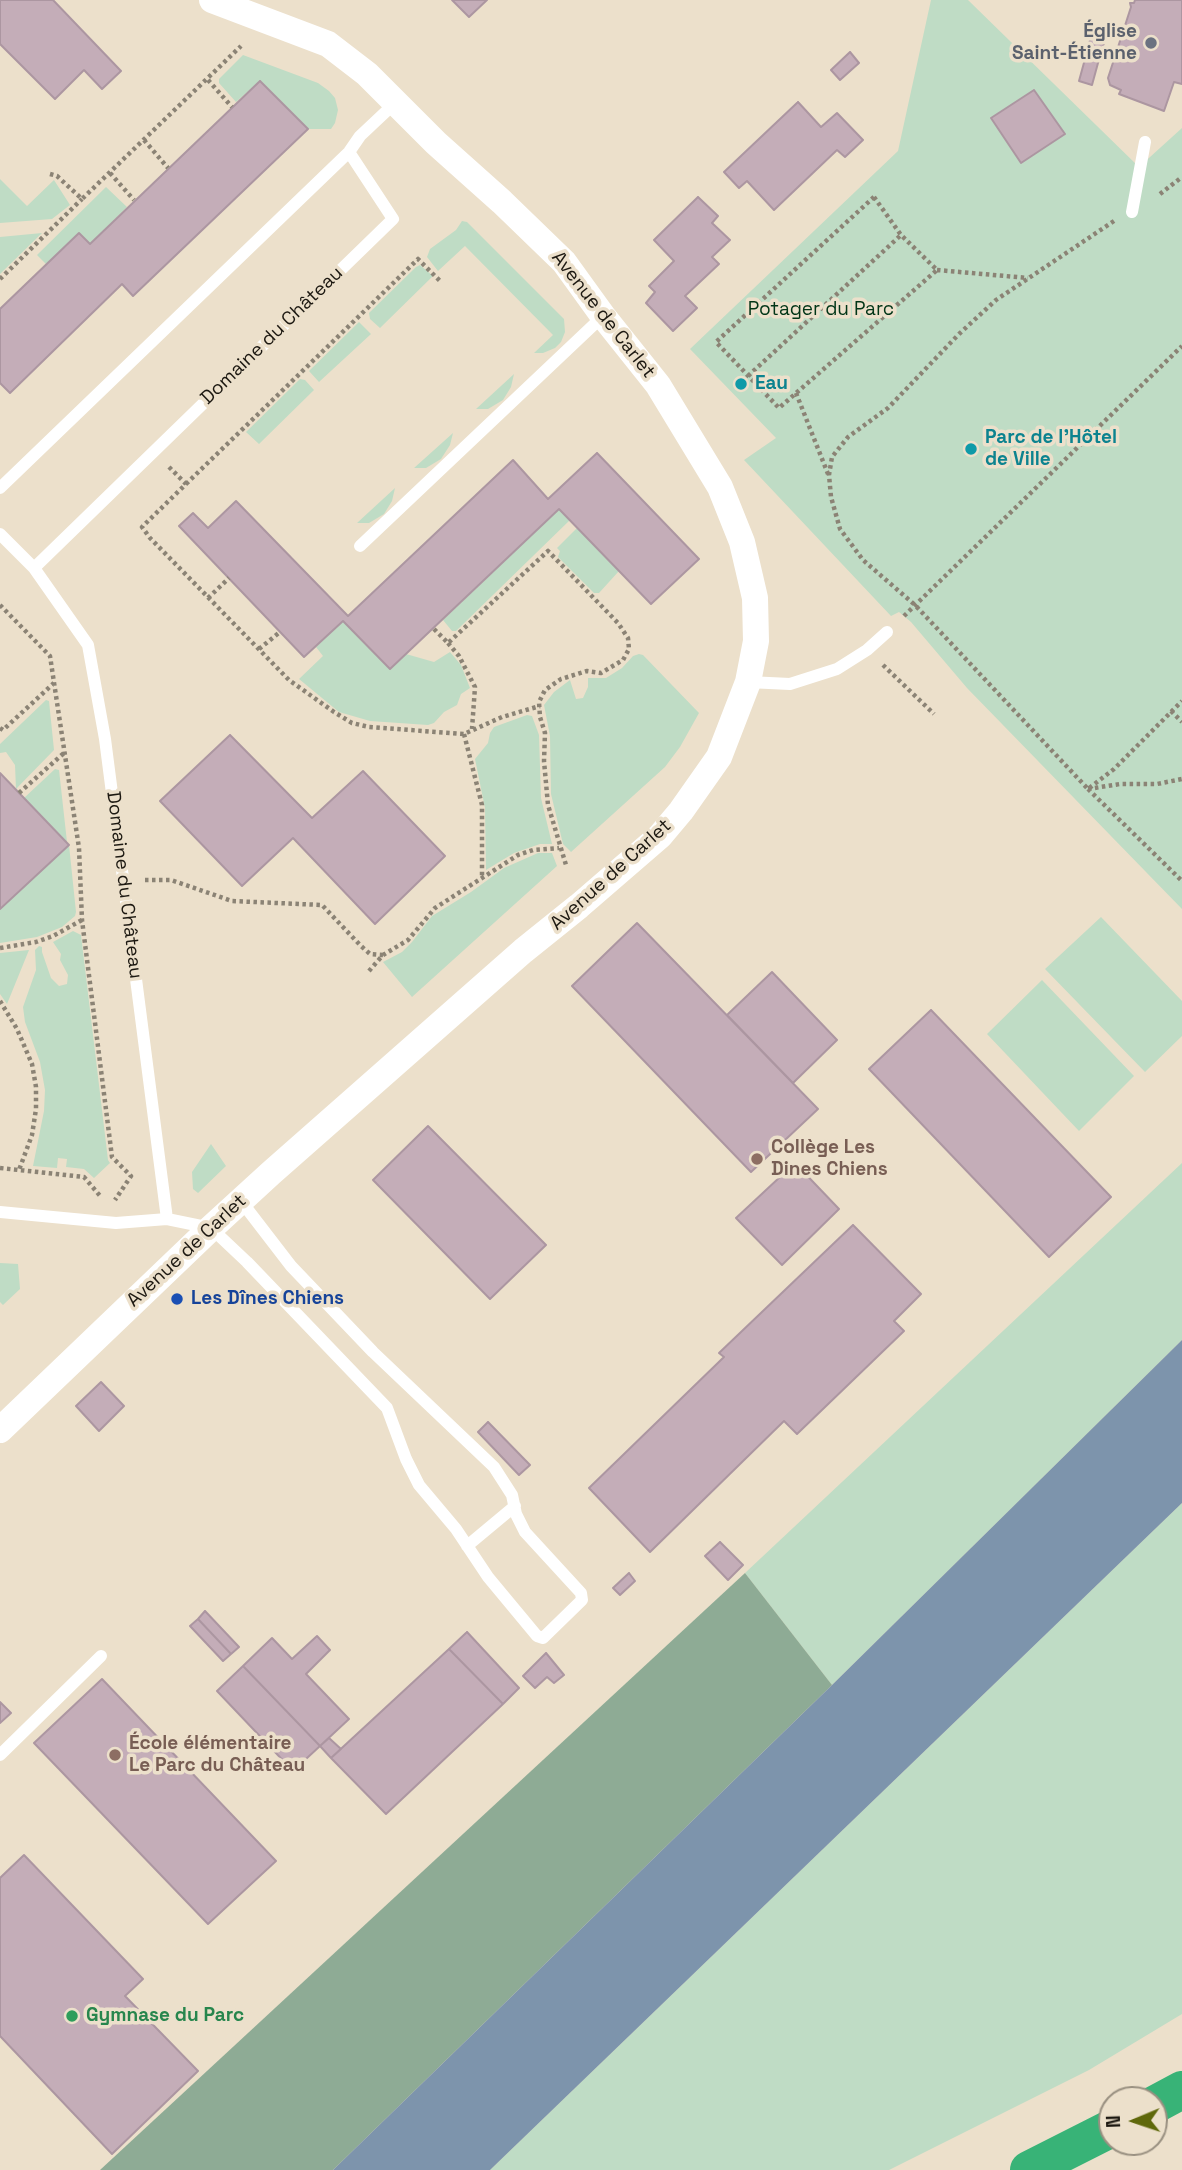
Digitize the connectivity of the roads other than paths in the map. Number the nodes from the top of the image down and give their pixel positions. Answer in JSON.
{"nodes":[{"id":1,"x":212,"y":0,"type":"edge"},
{"id":2,"x":394,"y":104,"type":"junction"},
{"id":3,"x":1145,"y":142,"type":"dead end"},
{"id":4,"x":349,"y":152,"type":"junction"},
{"id":5,"x":1132,"y":212,"type":"road end"},
{"id":6,"x":603,"y":316,"type":"junction"},
{"id":7,"x":0,"y":488,"type":"edge"},
{"id":8,"x":0,"y":534,"type":"edge"},
{"id":9,"x":360,"y":546,"type":"dead end"},
{"id":10,"x":34,"y":568,"type":"junction"},
{"id":11,"x":887,"y":632,"type":"road end"},
{"id":12,"x":748,"y":682,"type":"junction"},
{"id":13,"x":241,"y":1201,"type":"junction"},
{"id":14,"x":0,"y":1212,"type":"edge"},
{"id":15,"x":167,"y":1219,"type":"junction"},
{"id":16,"x":211,"y":1228,"type":"junction"},
{"id":17,"x":0,"y":1430,"type":"edge"},
{"id":18,"x":514,"y":1506,"type":"junction"},
{"id":19,"x":467,"y":1546,"type":"junction"},
{"id":20,"x":101,"y":1656,"type":"dead end"},
{"id":21,"x":0,"y":1755,"type":"edge"},
{"id":22,"x":1098,"y":2135,"type":"edge"},
{"id":23,"x":1030,"y":2170,"type":"edge"}],
"edges":[{"from":1,"to":2,"type":"street","name":"Avenue de Carlet"},
{"from":2,"to":4,"type":"lane"},
{"from":2,"to":6,"type":"street","name":"Avenue de Carlet"},
{"from":3,"to":5,"type":"lane"},
{"from":4,"to":7,"type":"lane"},
{"from":4,"to":10,"type":"lane","name":"Domaine du Château"},
{"from":6,"to":9,"type":"lane"},
{"from":6,"to":12,"type":"street","name":"Avenue de Carlet"},
{"from":8,"to":10,"type":"lane","name":"Domaine du Château"},
{"from":10,"to":15,"type":"lane","name":"Domaine du Château"},
{"from":11,"to":12,"type":"lane"},
{"from":12,"to":13,"type":"street","name":"Avenue de Carlet"},
{"from":13,"to":16,"type":"street","name":"Avenue de Carlet"},
{"from":13,"to":18,"type":"lane"},
{"from":14,"to":15,"type":"lane"},
{"from":15,"to":16,"type":"lane"},
{"from":16,"to":17,"type":"street","name":"Avenue de Carlet"},
{"from":16,"to":19,"type":"lane"},
{"from":18,"to":19,"type":"lane"},
{"from":18,"to":19,"type":"lane"},
{"from":20,"to":21,"type":"lane"},
{"from":22,"to":23,"type":"highway"}]}
